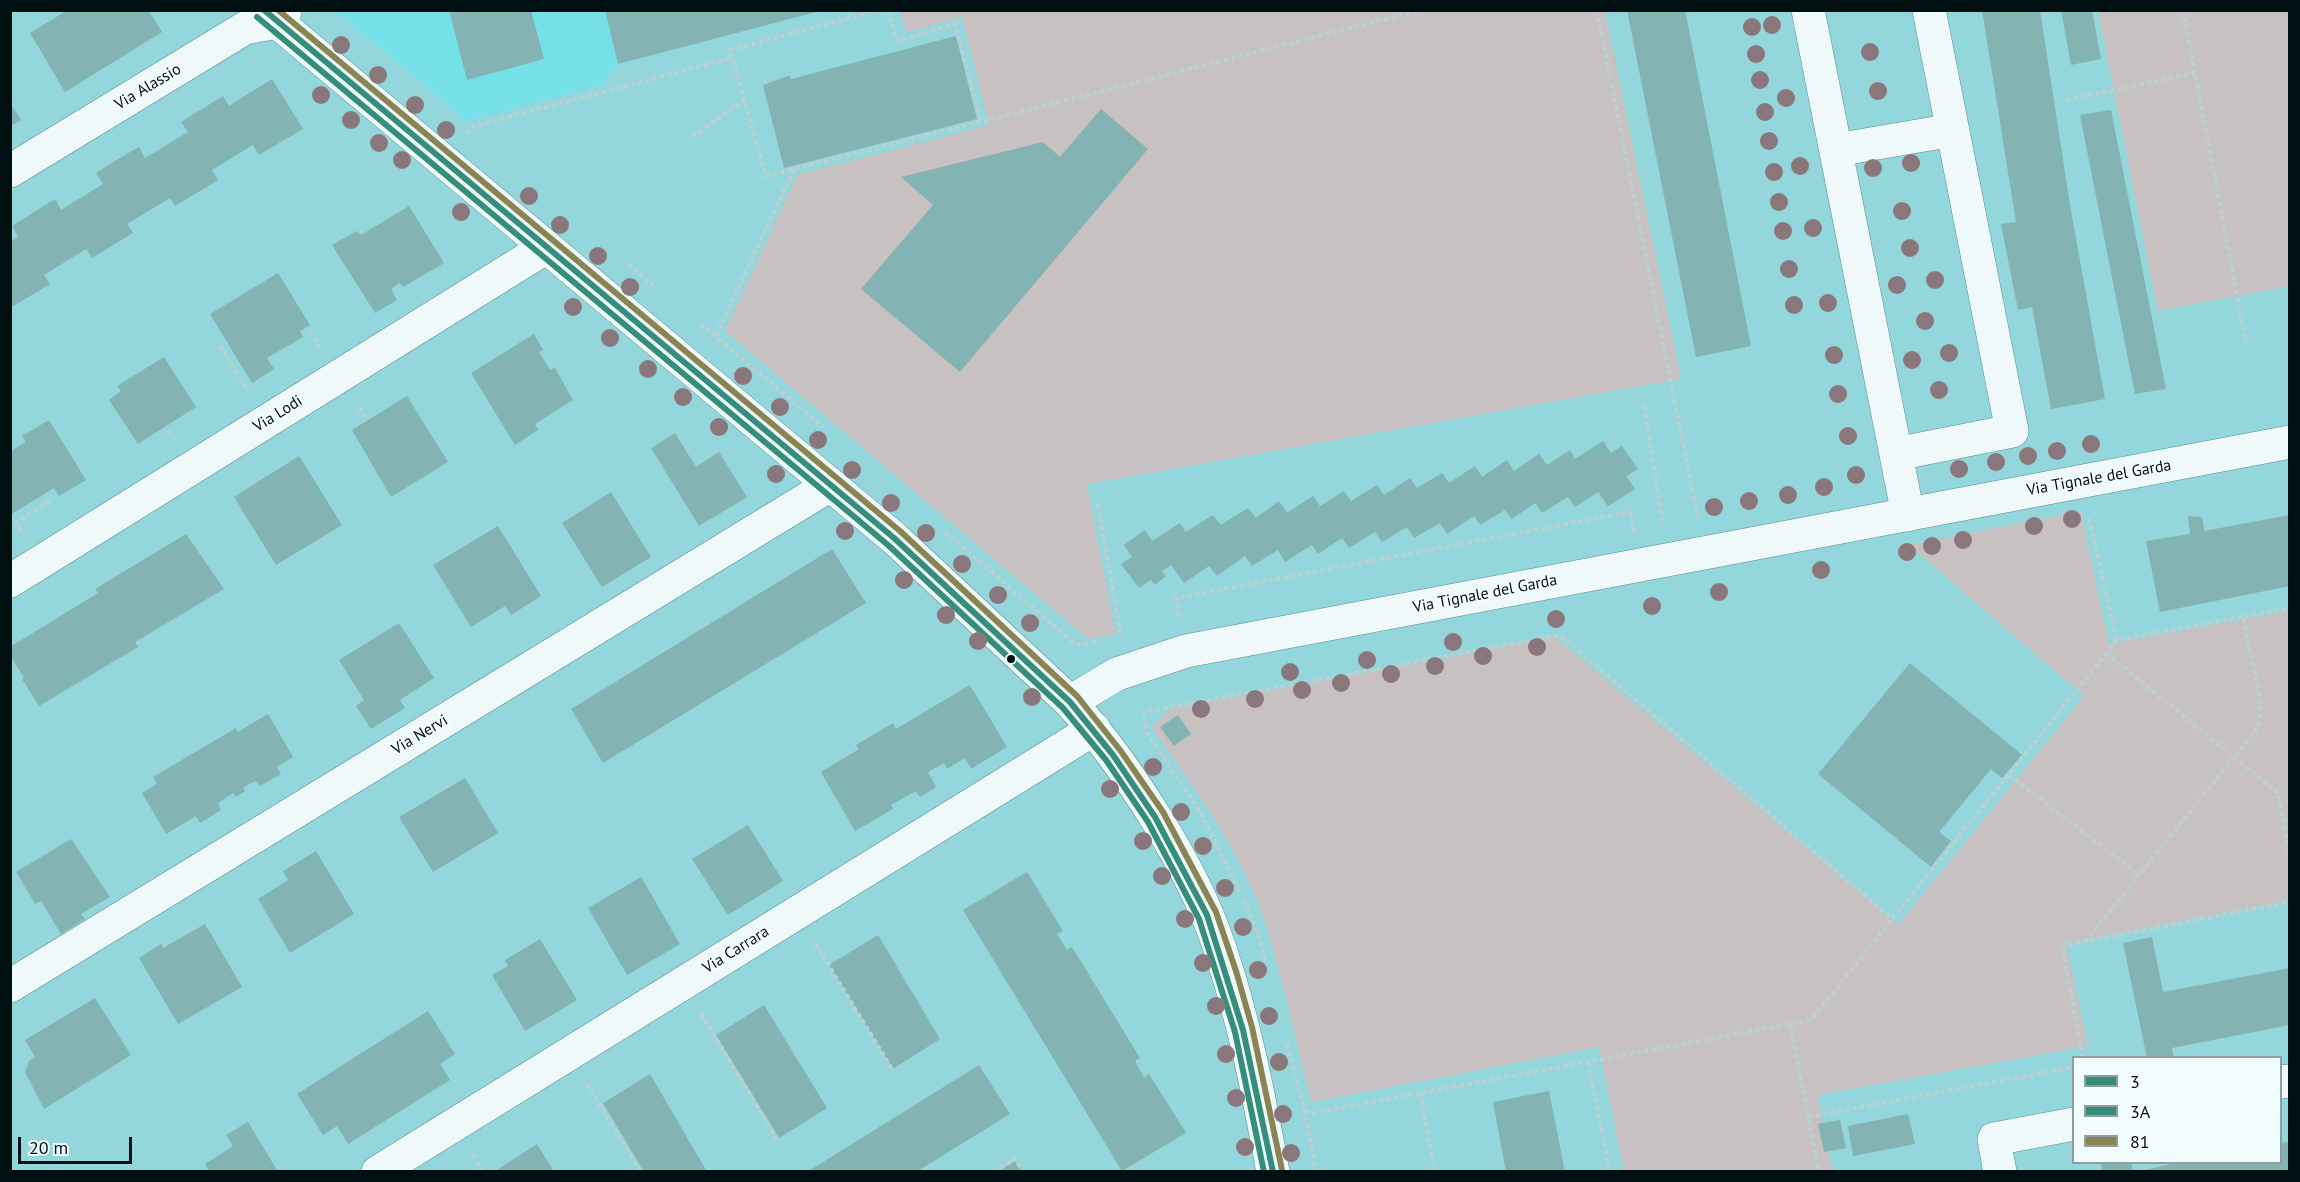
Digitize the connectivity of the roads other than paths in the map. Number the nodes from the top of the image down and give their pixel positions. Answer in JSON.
{"nodes":[{"id":1,"x":1808,"y":10,"type":"edge"},
{"id":2,"x":1929,"y":10,"type":"edge"},
{"id":3,"x":276,"y":14,"type":"edge"},
{"id":4,"x":1953,"y":130,"type":"junction"},
{"id":5,"x":1836,"y":150,"type":"junction"},
{"id":6,"x":10,"y":171,"type":"edge"},
{"id":7,"x":545,"y":248,"type":"junction"},
{"id":8,"x":2289,"y":442,"type":"edge"},
{"id":9,"x":1896,"y":454,"type":"junction"},
{"id":10,"x":830,"y":484,"type":"junction"},
{"id":11,"x":1908,"y":515,"type":"junction"},
{"id":12,"x":10,"y":581,"type":"edge"},
{"id":13,"x":1070,"y":702,"type":"junction"},
{"id":14,"x":1094,"y":729,"type":"junction"},
{"id":15,"x":10,"y":986,"type":"edge"},
{"id":16,"x":2072,"y":1124,"type":"edge"},
{"id":17,"x":378,"y":1172,"type":"edge"},
{"id":18,"x":1273,"y":1172,"type":"edge"},
{"id":19,"x":2000,"y":1172,"type":"edge"}],
"edges":[{"from":1,"to":5,"type":"street"},
{"from":2,"to":4,"type":"street"},
{"from":3,"to":6,"type":"street","name":"Via Alassio"},
{"from":3,"to":7,"type":"street"},
{"from":4,"to":5,"type":"street"},
{"from":4,"to":9,"type":"street"},
{"from":5,"to":9,"type":"street"},
{"from":7,"to":10,"type":"street"},
{"from":7,"to":12,"type":"street","name":"Via Lodi"},
{"from":8,"to":11,"type":"street","name":"Via Tignale del Garda"},
{"from":9,"to":11,"type":"street"},
{"from":10,"to":13,"type":"street"},
{"from":10,"to":15,"type":"street","name":"Via Nervi"},
{"from":11,"to":13,"type":"street","name":"Via Tignale del Garda"},
{"from":13,"to":14,"type":"street"},
{"from":14,"to":17,"type":"street","name":"Via Carrara"},
{"from":14,"to":18,"type":"street"},
{"from":16,"to":19,"type":"street"}]}
